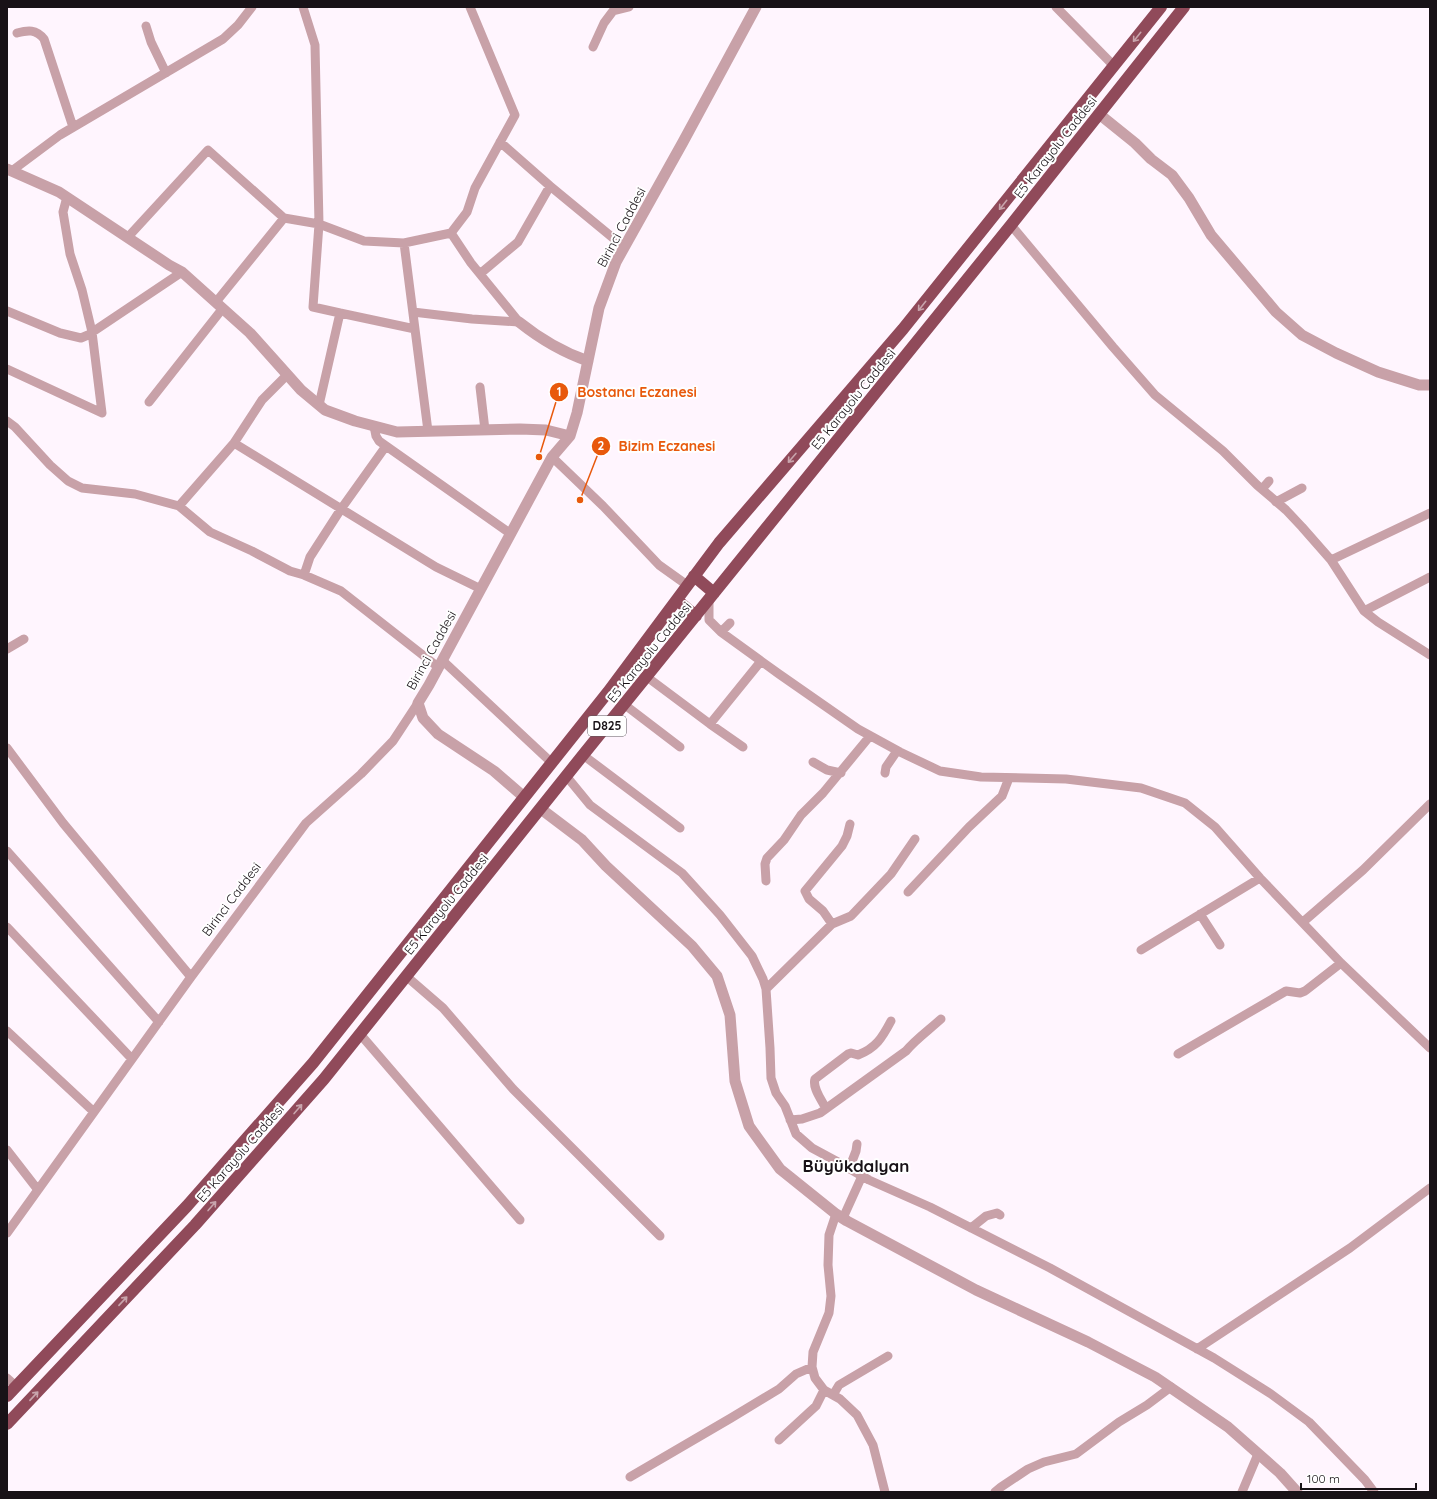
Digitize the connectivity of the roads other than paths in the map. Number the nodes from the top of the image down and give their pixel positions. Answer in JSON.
{"nodes":[{"id":1,"x":252,"y":7,"type":"edge"},
{"id":2,"x":303,"y":7,"type":"edge"},
{"id":3,"x":470,"y":7,"type":"edge"},
{"id":4,"x":629,"y":7,"type":"edge"},
{"id":5,"x":756,"y":7,"type":"edge"},
{"id":6,"x":1056,"y":7,"type":"edge"},
{"id":7,"x":1161,"y":7,"type":"edge"},
{"id":8,"x":1184,"y":7,"type":"edge"},
{"id":9,"x":146,"y":26,"type":"dead end"},
{"id":10,"x":17,"y":33,"type":"dead end"},
{"id":11,"x":593,"y":47,"type":"dead end"},
{"id":12,"x":1114,"y":66,"type":"junction"},
{"id":13,"x":166,"y":72,"type":"junction"},
{"id":14,"x":1099,"y":114,"type":"junction"},
{"id":15,"x":73,"y":127,"type":"junction"},
{"id":16,"x":500,"y":142,"type":"junction"},
{"id":17,"x":10,"y":170,"type":"edge"},
{"id":18,"x":550,"y":186,"type":"junction"},
{"id":19,"x":67,"y":197,"type":"junction"},
{"id":20,"x":284,"y":218,"type":"junction"},
{"id":21,"x":320,"y":224,"type":"junction"},
{"id":22,"x":1011,"y":224,"type":"junction"},
{"id":23,"x":451,"y":233,"type":"junction"},
{"id":24,"x":128,"y":236,"type":"junction"},
{"id":25,"x":404,"y":243,"type":"junction"},
{"id":26,"x":624,"y":248,"type":"junction"},
{"id":27,"x":182,"y":272,"type":"junction"},
{"id":28,"x":481,"y":274,"type":"junction"},
{"id":29,"x":220,"y":305,"type":"junction"},
{"id":30,"x":7,"y":311,"type":"edge"},
{"id":31,"x":413,"y":312,"type":"junction"},
{"id":32,"x":340,"y":313,"type":"junction"},
{"id":33,"x":519,"y":322,"type":"junction"},
{"id":34,"x":415,"y":329,"type":"junction"},
{"id":35,"x":92,"y":332,"type":"junction"},
{"id":36,"x":588,"y":361,"type":"junction"},
{"id":37,"x":7,"y":369,"type":"edge"},
{"id":38,"x":287,"y":375,"type":"junction"},
{"id":39,"x":1430,"y":386,"type":"edge"},
{"id":40,"x":480,"y":387,"type":"dead end"},
{"id":41,"x":149,"y":402,"type":"dead end"},
{"id":42,"x":319,"y":405,"type":"junction"},
{"id":43,"x":7,"y":421,"type":"edge"},
{"id":44,"x":374,"y":426,"type":"junction"},
{"id":45,"x":485,"y":430,"type":"junction"},
{"id":46,"x":428,"y":431,"type":"junction"},
{"id":47,"x":570,"y":436,"type":"junction"},
{"id":48,"x":234,"y":443,"type":"junction"},
{"id":49,"x":386,"y":446,"type":"junction"},
{"id":50,"x":552,"y":457,"type":"junction"},
{"id":51,"x":1269,"y":481,"type":"dead end"},
{"id":52,"x":1302,"y":488,"type":"dead end"},
{"id":53,"x":1262,"y":489,"type":"junction"},
{"id":54,"x":1276,"y":502,"type":"junction"},
{"id":55,"x":179,"y":506,"type":"junction"},
{"id":56,"x":341,"y":509,"type":"junction"},
{"id":57,"x":1430,"y":514,"type":"edge"},
{"id":58,"x":511,"y":534,"type":"junction"},
{"id":59,"x":1330,"y":560,"type":"junction"},
{"id":60,"x":304,"y":575,"type":"junction"},
{"id":61,"x":1430,"y":577,"type":"edge"},
{"id":62,"x":691,"y":581,"type":"junction"},
{"id":63,"x":481,"y":589,"type":"junction"},
{"id":64,"x":712,"y":597,"type":"junction"},
{"id":65,"x":677,"y":600,"type":"junction"},
{"id":66,"x":1364,"y":611,"type":"junction"},
{"id":67,"x":696,"y":616,"type":"junction"},
{"id":68,"x":730,"y":623,"type":"dead end"},
{"id":69,"x":722,"y":632,"type":"junction"},
{"id":70,"x":24,"y":639,"type":"dead end"},
{"id":71,"x":7,"y":649,"type":"edge"},
{"id":72,"x":1430,"y":655,"type":"edge"},
{"id":73,"x":761,"y":661,"type":"junction"},
{"id":74,"x":440,"y":664,"type":"junction"},
{"id":75,"x":647,"y":678,"type":"junction"},
{"id":76,"x":418,"y":703,"type":"junction"},
{"id":77,"x":625,"y":704,"type":"junction"},
{"id":78,"x":710,"y":724,"type":"junction"},
{"id":79,"x":870,"y":736,"type":"junction"},
{"id":80,"x":680,"y":747,"type":"dead end"},
{"id":81,"x":743,"y":747,"type":"dead end"},
{"id":82,"x":7,"y":748,"type":"edge"},
{"id":83,"x":897,"y":751,"type":"junction"},
{"id":84,"x":583,"y":755,"type":"junction"},
{"id":85,"x":813,"y":762,"type":"dead end"},
{"id":86,"x":552,"y":763,"type":"junction"},
{"id":87,"x":841,"y":773,"type":"junction"},
{"id":88,"x":885,"y":773,"type":"dead end"},
{"id":89,"x":566,"y":777,"type":"junction"},
{"id":90,"x":1009,"y":778,"type":"junction"},
{"id":91,"x":524,"y":797,"type":"junction"},
{"id":92,"x":1430,"y":804,"type":"edge"},
{"id":93,"x":541,"y":809,"type":"junction"},
{"id":94,"x":850,"y":824,"type":"dead end"},
{"id":95,"x":680,"y":828,"type":"dead end"},
{"id":96,"x":915,"y":839,"type":"dead end"},
{"id":97,"x":7,"y":851,"type":"edge"},
{"id":98,"x":1260,"y":878,"type":"junction"},
{"id":99,"x":766,"y":881,"type":"dead end"},
{"id":100,"x":908,"y":892,"type":"dead end"},
{"id":101,"x":1200,"y":914,"type":"junction"},
{"id":102,"x":1303,"y":922,"type":"junction"},
{"id":103,"x":832,"y":924,"type":"junction"},
{"id":104,"x":7,"y":927,"type":"edge"},
{"id":105,"x":1220,"y":945,"type":"dead end"},
{"id":106,"x":1141,"y":950,"type":"dead end"},
{"id":107,"x":1341,"y":963,"type":"junction"},
{"id":108,"x":406,"y":976,"type":"junction"},
{"id":109,"x":191,"y":977,"type":"junction"},
{"id":110,"x":766,"y":989,"type":"junction"},
{"id":111,"x":941,"y":1019,"type":"dead end"},
{"id":112,"x":891,"y":1021,"type":"dead end"},
{"id":113,"x":159,"y":1022,"type":"junction"},
{"id":114,"x":7,"y":1031,"type":"edge"},
{"id":115,"x":360,"y":1034,"type":"junction"},
{"id":116,"x":1430,"y":1048,"type":"edge"},
{"id":117,"x":1178,"y":1054,"type":"dead end"},
{"id":118,"x":132,"y":1059,"type":"junction"},
{"id":119,"x":826,"y":1108,"type":"junction"},
{"id":120,"x":94,"y":1112,"type":"junction"},
{"id":121,"x":790,"y":1120,"type":"junction"},
{"id":122,"x":857,"y":1144,"type":"dead end"},
{"id":123,"x":7,"y":1150,"type":"edge"},
{"id":124,"x":849,"y":1169,"type":"junction"},
{"id":125,"x":862,"y":1176,"type":"junction"},
{"id":126,"x":1430,"y":1188,"type":"edge"},
{"id":127,"x":38,"y":1190,"type":"junction"},
{"id":128,"x":1000,"y":1215,"type":"dead end"},
{"id":129,"x":839,"y":1216,"type":"junction"},
{"id":130,"x":520,"y":1220,"type":"dead end"},
{"id":131,"x":971,"y":1228,"type":"junction"},
{"id":132,"x":7,"y":1233,"type":"edge"},
{"id":133,"x":660,"y":1236,"type":"dead end"},
{"id":134,"x":1197,"y":1349,"type":"junction"},
{"id":135,"x":888,"y":1356,"type":"dead end"},
{"id":136,"x":812,"y":1367,"type":"junction"},
{"id":137,"x":7,"y":1378,"type":"edge"},
{"id":138,"x":17,"y":1387,"type":"junction"},
{"id":139,"x":1171,"y":1387,"type":"junction"},
{"id":140,"x":824,"y":1390,"type":"junction"},
{"id":141,"x":833,"y":1395,"type":"junction"},
{"id":142,"x":7,"y":1396,"type":"edge"},
{"id":143,"x":7,"y":1424,"type":"edge"},
{"id":144,"x":779,"y":1440,"type":"dead end"},
{"id":145,"x":1258,"y":1454,"type":"junction"},
{"id":146,"x":630,"y":1477,"type":"dead end"},
{"id":147,"x":885,"y":1492,"type":"edge"},
{"id":148,"x":995,"y":1492,"type":"edge"},
{"id":149,"x":1242,"y":1492,"type":"edge"},
{"id":150,"x":1297,"y":1492,"type":"edge"},
{"id":151,"x":1374,"y":1492,"type":"edge"}],
"edges":[{"from":1,"to":13,"type":"street"},
{"from":2,"to":21,"type":"street"},
{"from":3,"to":16,"type":"street"},
{"from":4,"to":11,"type":"street"},
{"from":5,"to":26,"type":"street","name":"Birinci Caddesi"},
{"from":6,"to":12,"type":"street"},
{"from":7,"to":12,"type":"highway","name":"E5 Karayolu Caddesi","number":"D825","one_way":true},
{"from":8,"to":14,"type":"highway","name":"E5 Karayolu Caddesi","number":"D825"},
{"from":9,"to":13,"type":"street"},
{"from":10,"to":15,"type":"street"},
{"from":12,"to":62,"type":"highway","name":"E5 Karayolu Caddesi","number":"D825","one_way":true},
{"from":13,"to":15,"type":"street"},
{"from":14,"to":22,"type":"highway","name":"E5 Karayolu Caddesi","number":"D825"},
{"from":14,"to":39,"type":"street"},
{"from":15,"to":17,"type":"street"},
{"from":16,"to":18,"type":"street"},
{"from":16,"to":23,"type":"street"},
{"from":17,"to":19,"type":"street"},
{"from":18,"to":26,"type":"street"},
{"from":18,"to":28,"type":"street"},
{"from":19,"to":24,"type":"street"},
{"from":19,"to":35,"type":"street"},
{"from":20,"to":21,"type":"street"},
{"from":20,"to":24,"type":"street"},
{"from":20,"to":29,"type":"street"},
{"from":21,"to":25,"type":"street"},
{"from":21,"to":32,"type":"street"},
{"from":22,"to":53,"type":"street"},
{"from":22,"to":64,"type":"highway","name":"E5 Karayolu Caddesi","number":"D825"},
{"from":23,"to":25,"type":"street"},
{"from":23,"to":28,"type":"street"},
{"from":24,"to":27,"type":"street"},
{"from":25,"to":31,"type":"street"},
{"from":26,"to":36,"type":"street","name":"Birinci Caddesi"},
{"from":27,"to":29,"type":"street"},
{"from":27,"to":35,"type":"street"},
{"from":28,"to":33,"type":"street"},
{"from":29,"to":38,"type":"street"},
{"from":29,"to":41,"type":"street"},
{"from":30,"to":35,"type":"street"},
{"from":31,"to":33,"type":"street"},
{"from":31,"to":34,"type":"street"},
{"from":32,"to":34,"type":"street"},
{"from":32,"to":42,"type":"street"},
{"from":33,"to":36,"type":"street"},
{"from":34,"to":46,"type":"street"},
{"from":35,"to":37,"type":"street"},
{"from":36,"to":47,"type":"street","name":"Birinci Caddesi"},
{"from":38,"to":42,"type":"street"},
{"from":38,"to":48,"type":"street"},
{"from":40,"to":45,"type":"street"},
{"from":42,"to":44,"type":"street"},
{"from":43,"to":55,"type":"street"},
{"from":44,"to":46,"type":"street"},
{"from":44,"to":49,"type":"street"},
{"from":45,"to":46,"type":"street"},
{"from":45,"to":47,"type":"street"},
{"from":47,"to":50,"type":"street","name":"Birinci Caddesi"},
{"from":48,"to":55,"type":"street"},
{"from":48,"to":56,"type":"street"},
{"from":49,"to":56,"type":"street"},
{"from":49,"to":58,"type":"street"},
{"from":50,"to":58,"type":"street","name":"Birinci Caddesi"},
{"from":50,"to":62,"type":"street"},
{"from":51,"to":53,"type":"street"},
{"from":52,"to":54,"type":"street"},
{"from":53,"to":54,"type":"street"},
{"from":54,"to":59,"type":"street"},
{"from":55,"to":60,"type":"street"},
{"from":56,"to":60,"type":"street"},
{"from":56,"to":63,"type":"street"},
{"from":57,"to":59,"type":"street"},
{"from":58,"to":63,"type":"street","name":"Birinci Caddesi"},
{"from":59,"to":66,"type":"street"},
{"from":60,"to":74,"type":"street"},
{"from":61,"to":66,"type":"street"},
{"from":62,"to":64,"type":"highway"},
{"from":62,"to":65,"type":"highway","name":"E5 Karayolu Caddesi","number":"D825"},
{"from":63,"to":74,"type":"street","name":"Birinci Caddesi"},
{"from":64,"to":67,"type":"highway","name":"E5 Karayolu Caddesi","number":"D825"},
{"from":64,"to":69,"type":"street"},
{"from":65,"to":67,"type":"highway"},
{"from":65,"to":86,"type":"highway","name":"E5 Karayolu Caddesi","number":"D825"},
{"from":66,"to":72,"type":"street"},
{"from":67,"to":75,"type":"highway","name":"E5 Karayolu Caddesi","number":"D825"},
{"from":68,"to":69,"type":"street"},
{"from":69,"to":73,"type":"street"},
{"from":70,"to":71,"type":"street"},
{"from":73,"to":78,"type":"street"},
{"from":73,"to":79,"type":"street"},
{"from":74,"to":76,"type":"street","name":"Birinci Caddesi"},
{"from":74,"to":86,"type":"street"},
{"from":75,"to":77,"type":"highway","name":"E5 Karayolu Caddesi","number":"D825"},
{"from":75,"to":78,"type":"street"},
{"from":76,"to":91,"type":"street"},
{"from":76,"to":109,"type":"street","name":"Birinci Caddesi"},
{"from":77,"to":80,"type":"street"},
{"from":77,"to":84,"type":"highway","name":"E5 Karayolu Caddesi","number":"D825"},
{"from":78,"to":81,"type":"street"},
{"from":79,"to":83,"type":"street"},
{"from":79,"to":87,"type":"street"},
{"from":82,"to":109,"type":"street"},
{"from":83,"to":88,"type":"street"},
{"from":83,"to":90,"type":"street"},
{"from":84,"to":89,"type":"highway","name":"E5 Karayolu Caddesi","number":"D825"},
{"from":84,"to":95,"type":"street"},
{"from":85,"to":87,"type":"street"},
{"from":86,"to":91,"type":"highway","name":"E5 Karayolu Caddesi","number":"D825"},
{"from":87,"to":99,"type":"street"},
{"from":89,"to":93,"type":"highway","name":"E5 Karayolu Caddesi","number":"D825"},
{"from":89,"to":110,"type":"street"},
{"from":90,"to":98,"type":"street"},
{"from":90,"to":100,"type":"street"},
{"from":91,"to":138,"type":"highway","name":"E5 Karayolu Caddesi","number":"D825"},
{"from":92,"to":102,"type":"street"},
{"from":93,"to":108,"type":"highway","name":"E5 Karayolu Caddesi","number":"D825"},
{"from":93,"to":129,"type":"street"},
{"from":94,"to":103,"type":"street"},
{"from":96,"to":103,"type":"street"},
{"from":97,"to":113,"type":"street"},
{"from":98,"to":101,"type":"street"},
{"from":98,"to":102,"type":"street"},
{"from":101,"to":105,"type":"street"},
{"from":101,"to":106,"type":"street"},
{"from":102,"to":107,"type":"street"},
{"from":103,"to":110,"type":"street"},
{"from":104,"to":118,"type":"street"},
{"from":107,"to":116,"type":"street"},
{"from":107,"to":117,"type":"street"},
{"from":108,"to":115,"type":"highway","name":"E5 Karayolu Caddesi","number":"D825"},
{"from":108,"to":133,"type":"street"},
{"from":109,"to":113,"type":"street","name":"Birinci Caddesi"},
{"from":110,"to":121,"type":"street"},
{"from":111,"to":119,"type":"street"},
{"from":112,"to":119,"type":"street"},
{"from":113,"to":118,"type":"street","name":"Birinci Caddesi"},
{"from":114,"to":120,"type":"street"},
{"from":115,"to":130,"type":"street"},
{"from":143,"to":115,"type":"highway","name":"E5 Karayolu Caddesi","number":"D825","one_way":true},
{"from":118,"to":120,"type":"street","name":"Birinci Caddesi"},
{"from":119,"to":121,"type":"street"},
{"from":120,"to":127,"type":"street","name":"Birinci Caddesi"},
{"from":121,"to":124,"type":"street"},
{"from":122,"to":124,"type":"street"},
{"from":123,"to":127,"type":"street"},
{"from":124,"to":125,"type":"street"},
{"from":125,"to":129,"type":"street"},
{"from":125,"to":131,"type":"street"},
{"from":126,"to":134,"type":"street"},
{"from":127,"to":132,"type":"street","name":"Birinci Caddesi"},
{"from":128,"to":131,"type":"street"},
{"from":129,"to":136,"type":"street"},
{"from":129,"to":139,"type":"street"},
{"from":131,"to":134,"type":"street"},
{"from":134,"to":151,"type":"street"},
{"from":135,"to":141,"type":"street"},
{"from":136,"to":140,"type":"street"},
{"from":136,"to":146,"type":"street"},
{"from":137,"to":138,"type":"street"},
{"from":138,"to":142,"type":"highway","name":"E5 Karayolu Caddesi","number":"D825"},
{"from":139,"to":145,"type":"street"},
{"from":139,"to":148,"type":"street"},
{"from":140,"to":141,"type":"street"},
{"from":140,"to":144,"type":"street"},
{"from":141,"to":147,"type":"street"},
{"from":145,"to":149,"type":"street"},
{"from":145,"to":150,"type":"street"}]}
